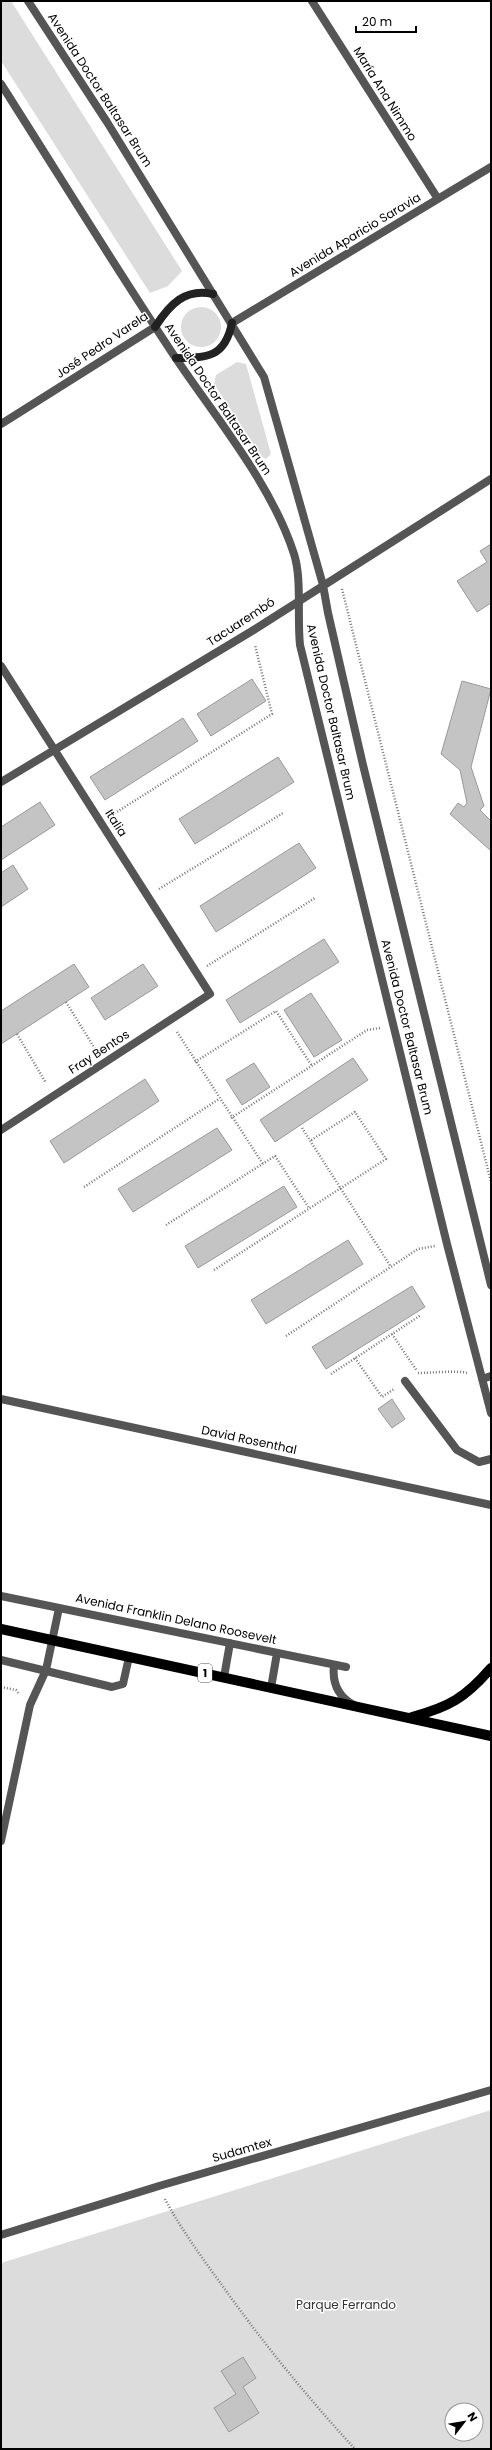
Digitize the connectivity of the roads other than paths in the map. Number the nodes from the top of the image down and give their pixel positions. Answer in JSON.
{"nodes":[{"id":1,"x":28,"y":1,"type":"edge"},
{"id":2,"x":312,"y":1,"type":"edge"},
{"id":3,"x":1,"y":84,"type":"edge"},
{"id":4,"x":491,"y":167,"type":"edge"},
{"id":5,"x":438,"y":199,"type":"junction"},
{"id":6,"x":213,"y":294,"type":"junction"},
{"id":7,"x":232,"y":323,"type":"junction"},
{"id":8,"x":155,"y":327,"type":"junction"},
{"id":9,"x":176,"y":358,"type":"junction"},
{"id":10,"x":1,"y":424,"type":"edge"},
{"id":11,"x":491,"y":479,"type":"edge"},
{"id":12,"x":323,"y":585,"type":"junction"},
{"id":13,"x":297,"y":600,"type":"junction"},
{"id":14,"x":1,"y":666,"type":"edge"},
{"id":15,"x":55,"y":750,"type":"junction"},
{"id":16,"x":1,"y":782,"type":"edge"},
{"id":17,"x":210,"y":994,"type":"joint"},
{"id":18,"x":1,"y":1130,"type":"edge"},
{"id":19,"x":491,"y":1285,"type":"edge"},
{"id":20,"x":491,"y":1376,"type":"edge"},
{"id":21,"x":482,"y":1379,"type":"junction"},
{"id":22,"x":405,"y":1381,"type":"road end"},
{"id":23,"x":1,"y":1399,"type":"edge"},
{"id":24,"x":491,"y":1413,"type":"edge"},
{"id":25,"x":491,"y":1459,"type":"edge"},
{"id":26,"x":491,"y":1505,"type":"edge"},
{"id":27,"x":1,"y":1596,"type":"edge"},
{"id":28,"x":59,"y":1608,"type":"junction"},
{"id":29,"x":1,"y":1629,"type":"edge"},
{"id":30,"x":52,"y":1640,"type":"junction"},
{"id":31,"x":230,"y":1643,"type":"junction"},
{"id":32,"x":277,"y":1653,"type":"junction"},
{"id":33,"x":129,"y":1657,"type":"junction"},
{"id":34,"x":1,"y":1660,"type":"edge"},
{"id":35,"x":334,"y":1665,"type":"junction"},
{"id":36,"x":346,"y":1667,"type":"dead end"},
{"id":37,"x":491,"y":1668,"type":"edge"},
{"id":38,"x":46,"y":1670,"type":"junction"},
{"id":39,"x":224,"y":1677,"type":"junction"},
{"id":40,"x":271,"y":1688,"type":"junction"},
{"id":41,"x":354,"y":1705,"type":"junction"},
{"id":42,"x":410,"y":1718,"type":"junction"},
{"id":43,"x":491,"y":1736,"type":"edge"},
{"id":44,"x":1,"y":1841,"type":"edge"},
{"id":45,"x":491,"y":2090,"type":"edge"},
{"id":46,"x":1,"y":2235,"type":"edge"}],
"edges":[{"from":1,"to":6,"type":"street","name":"Avenida Doctor Baltasar Brum"},
{"from":2,"to":5,"type":"street","name":"María Ana Nimmo"},
{"from":3,"to":8,"type":"street","name":"Avenida Doctor Baltasar Brum"},
{"from":4,"to":5,"type":"street","name":"Avenida Aparicio Saravia"},
{"from":5,"to":7,"type":"street","name":"Avenida Aparicio Saravia"},
{"from":6,"to":7,"type":"street","name":"Avenida Doctor Baltasar Brum"},
{"from":6,"to":8,"type":"street","name":"José Pedro Varela"},
{"from":7,"to":9,"type":"street"},
{"from":7,"to":12,"type":"street","name":"Avenida Doctor Baltasar Brum"},
{"from":8,"to":9,"type":"street","name":"Avenida Doctor Baltasar Brum"},
{"from":8,"to":10,"type":"street","name":"José Pedro Varela"},
{"from":9,"to":13,"type":"street","name":"Avenida Doctor Baltasar Brum"},
{"from":11,"to":12,"type":"street","name":"Tacuarembó"},
{"from":12,"to":13,"type":"street","name":"Tacuarembó"},
{"from":12,"to":19,"type":"street","name":"Avenida Doctor Baltasar Brum"},
{"from":13,"to":15,"type":"street","name":"Tacuarembó"},
{"from":13,"to":21,"type":"street","name":"Avenida Doctor Baltasar Brum"},
{"from":14,"to":15,"type":"street","name":"Italia"},
{"from":15,"to":16,"type":"street","name":"Tacuarembó"},
{"from":15,"to":17,"type":"street","name":"Italia"},
{"from":17,"to":18,"type":"street","name":"Fray Bentos"},
{"from":20,"to":21,"type":"street"},
{"from":21,"to":24,"type":"street","name":"Avenida Doctor Baltasar Brum"},
{"from":22,"to":25,"type":"street"},
{"from":23,"to":26,"type":"street","name":"David Rosenthal"},
{"from":27,"to":28,"type":"street","name":"Avenida Franklin Delano Roosevelt"},
{"from":28,"to":30,"type":"street"},
{"from":28,"to":31,"type":"street","name":"Avenida Franklin Delano Roosevelt"},
{"from":29,"to":30,"type":"main road","number":"1"},
{"from":30,"to":33,"type":"main road","number":"1"},
{"from":30,"to":38,"type":"street"},
{"from":31,"to":32,"type":"street","name":"Avenida Franklin Delano Roosevelt"},
{"from":31,"to":39,"type":"street"},
{"from":32,"to":35,"type":"street","name":"Avenida Franklin Delano Roosevelt"},
{"from":32,"to":40,"type":"street"},
{"from":33,"to":38,"type":"street"},
{"from":33,"to":39,"type":"main road","number":"1"},
{"from":34,"to":38,"type":"street"},
{"from":35,"to":36,"type":"street","name":"Avenida Franklin Delano Roosevelt"},
{"from":35,"to":41,"type":"street"},
{"from":37,"to":42,"type":"main road","number":"1"},
{"from":38,"to":44,"type":"street"},
{"from":39,"to":40,"type":"main road","number":"1"},
{"from":40,"to":41,"type":"main road","number":"1"},
{"from":41,"to":42,"type":"main road","number":"1"},
{"from":42,"to":43,"type":"main road","number":"1"},
{"from":45,"to":46,"type":"street","name":"Sudamtex"}]}
